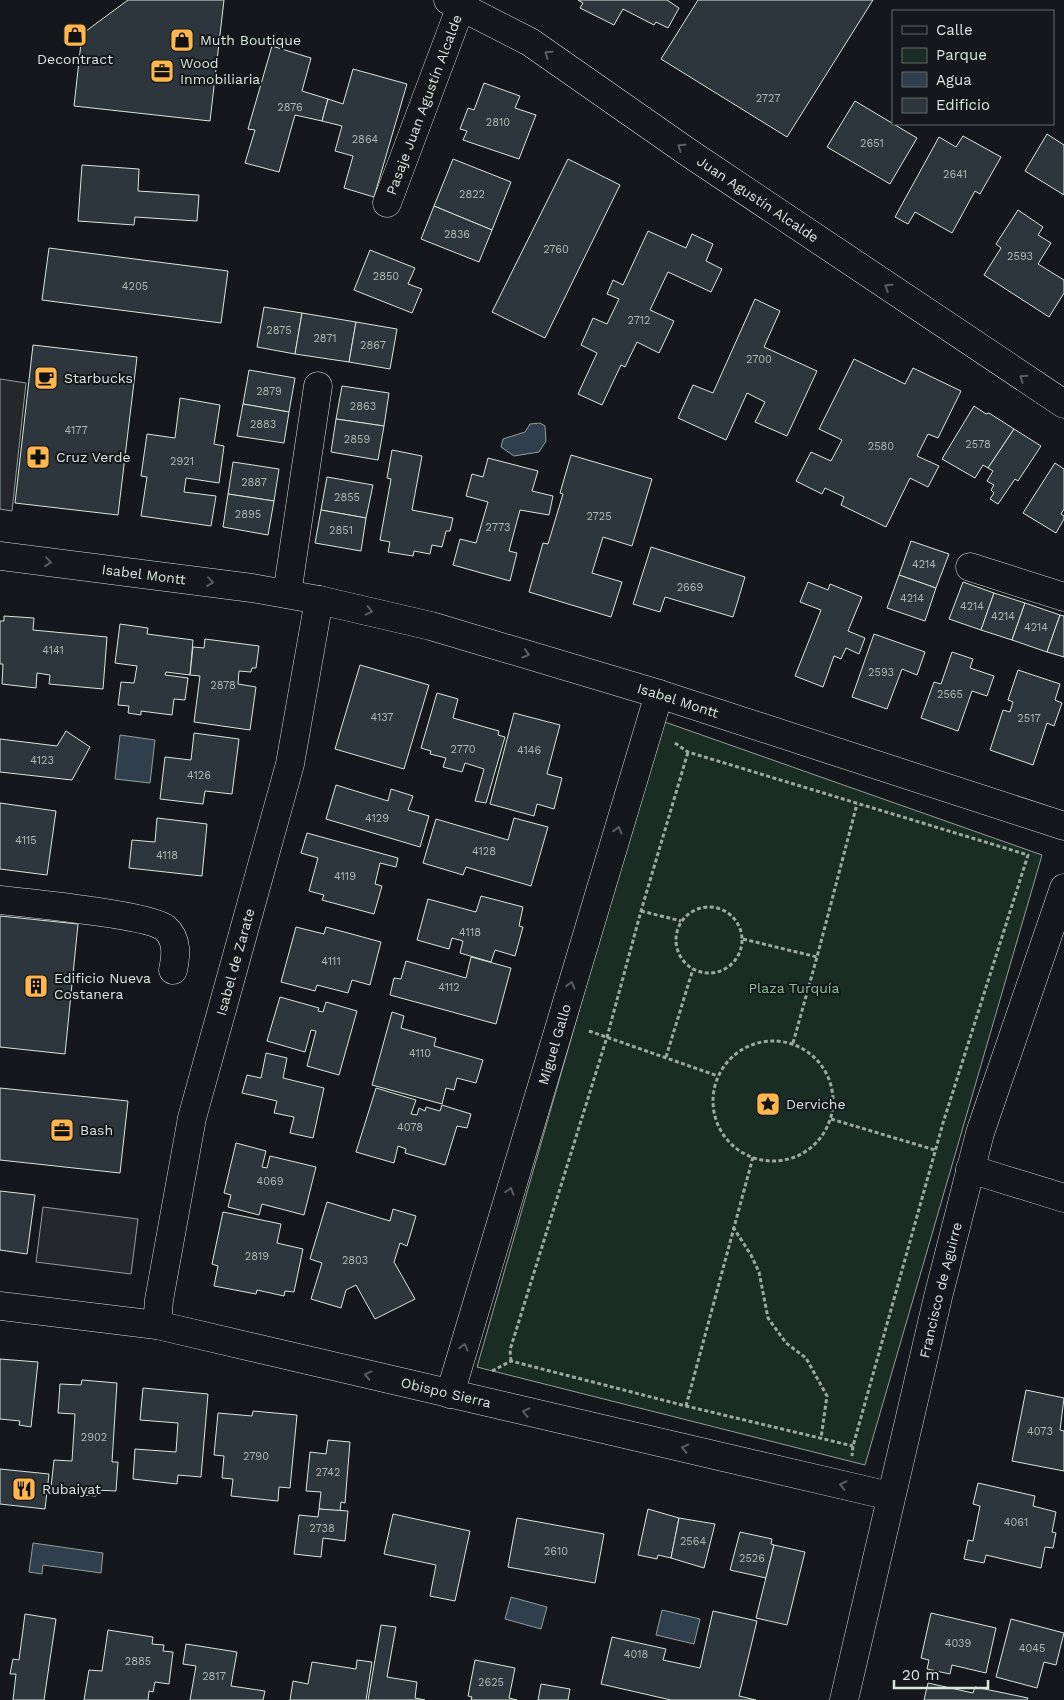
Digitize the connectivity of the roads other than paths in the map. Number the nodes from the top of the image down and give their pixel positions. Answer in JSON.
{"nodes":[{"id":1,"x":455,"y":3,"type":"edge"},
{"id":2,"x":388,"y":202,"type":"dead end"},
{"id":3,"x":318,"y":386,"type":"dead end"},
{"id":4,"x":1064,"y":404,"type":"edge"},
{"id":5,"x":0,"y":556,"type":"edge"},
{"id":6,"x":970,"y":567,"type":"dead end"},
{"id":7,"x":287,"y":594,"type":"junction"},
{"id":8,"x":1064,"y":597,"type":"edge"},
{"id":9,"x":319,"y":600,"type":"junction"},
{"id":10,"x":659,"y":694,"type":"junction"},
{"id":11,"x":1064,"y":826,"type":"edge"},
{"id":12,"x":1064,"y":888,"type":"edge"},
{"id":13,"x":0,"y":900,"type":"edge"},
{"id":14,"x":173,"y":970,"type":"dead end"},
{"id":15,"x":970,"y":1170,"type":"junction"},
{"id":16,"x":1064,"y":1198,"type":"edge"},
{"id":17,"x":0,"y":1306,"type":"edge"},
{"id":18,"x":157,"y":1325,"type":"junction"},
{"id":19,"x":450,"y":1394,"type":"junction"},
{"id":20,"x":890,"y":1496,"type":"junction"},
{"id":21,"x":844,"y":1700,"type":"edge"}],
"edges":[{"from":1,"to":2,"type":"street","name":"Pasaje Juan Agustín Alcalde"},
{"from":4,"to":1,"type":"street","name":"Juan Agustín Alcalde","one_way":true},
{"from":3,"to":7,"type":"street"},
{"from":5,"to":7,"type":"street","name":"Isabel Montt","one_way":true},
{"from":6,"to":8,"type":"street"},
{"from":7,"to":9,"type":"street","name":"Isabel Montt"},
{"from":9,"to":10,"type":"street","name":"Isabel Montt","one_way":true},
{"from":9,"to":18,"type":"street","name":"Isabel de Zarate"},
{"from":10,"to":11,"type":"street","name":"Isabel Montt"},
{"from":19,"to":10,"type":"street","name":"Miguel Gallo","one_way":true},
{"from":12,"to":15,"type":"street","name":"Francisco de Aguirre"},
{"from":13,"to":14,"type":"street"},
{"from":15,"to":16,"type":"street"},
{"from":15,"to":20,"type":"street","name":"Francisco de Aguirre"},
{"from":17,"to":18,"type":"street","name":"Obispo Sierra"},
{"from":19,"to":18,"type":"street","name":"Obispo Sierra","one_way":true},
{"from":20,"to":19,"type":"street","name":"Obispo Sierra","one_way":true},
{"from":20,"to":21,"type":"street","name":"Francisco de Aguirre"}]}
